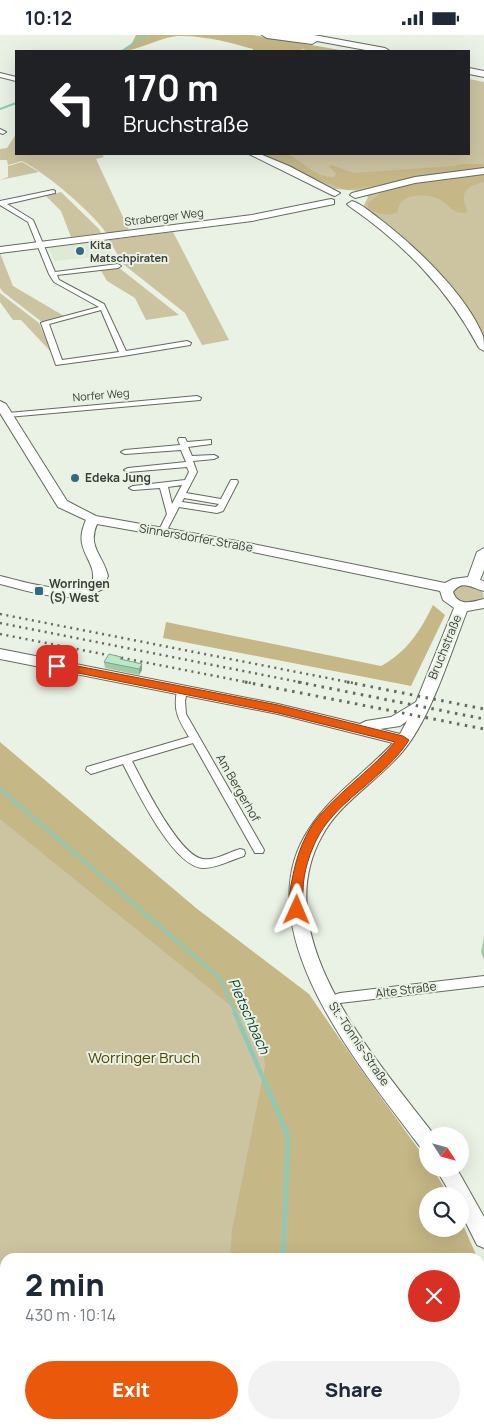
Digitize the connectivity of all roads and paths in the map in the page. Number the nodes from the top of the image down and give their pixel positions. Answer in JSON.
{"nodes":[{"id":1,"x":267,"y":35,"type":"edge"},
{"id":2,"x":281,"y":35,"type":"edge"},
{"id":3,"x":298,"y":35,"type":"edge"},
{"id":4,"x":314,"y":38,"type":"edge"},
{"id":5,"x":370,"y":50,"type":"edge"},
{"id":6,"x":470,"y":69,"type":"edge"},
{"id":7,"x":484,"y":73,"type":"edge"},
{"id":8,"x":0,"y":75,"type":"edge"},
{"id":9,"x":15,"y":79,"type":"edge"},
{"id":10,"x":256,"y":155,"type":"edge"},
{"id":11,"x":484,"y":171,"type":"edge"},
{"id":12,"x":53,"y":192,"type":"dead end"},
{"id":13,"x":333,"y":197,"type":"junction"},
{"id":14,"x":353,"y":199,"type":"junction"},
{"id":15,"x":0,"y":202,"type":"edge"},
{"id":16,"x":41,"y":245,"type":"junction"},
{"id":17,"x":0,"y":250,"type":"edge"},
{"id":18,"x":118,"y":266,"type":"dead end"},
{"id":19,"x":69,"y":271,"type":"junction"},
{"id":20,"x":52,"y":273,"type":"junction"},
{"id":21,"x":77,"y":291,"type":"junction"},
{"id":22,"x":102,"y":309,"type":"junction"},
{"id":23,"x":187,"y":343,"type":"dead end"},
{"id":24,"x":484,"y":348,"type":"edge"},
{"id":25,"x":123,"y":354,"type":"junction"},
{"id":26,"x":197,"y":398,"type":"dead end"},
{"id":27,"x":0,"y":404,"type":"edge"},
{"id":28,"x":8,"y":415,"type":"junction"},
{"id":29,"x":208,"y":442,"type":"dead end"},
{"id":30,"x":183,"y":444,"type":"junction"},
{"id":31,"x":125,"y":452,"type":"dead end"},
{"id":32,"x":214,"y":457,"type":"dead end"},
{"id":33,"x":190,"y":462,"type":"junction"},
{"id":34,"x":128,"y":470,"type":"dead end"},
{"id":35,"x":188,"y":482,"type":"junction"},
{"id":36,"x":234,"y":482,"type":"dead end"},
{"id":37,"x":163,"y":485,"type":"junction"},
{"id":38,"x":133,"y":488,"type":"dead end"},
{"id":39,"x":182,"y":495,"type":"junction"},
{"id":40,"x":224,"y":502,"type":"junction"},
{"id":41,"x":178,"y":504,"type":"junction"},
{"id":42,"x":172,"y":513,"type":"junction"},
{"id":43,"x":93,"y":519,"type":"junction"},
{"id":44,"x":162,"y":532,"type":"junction"},
{"id":45,"x":484,"y":552,"type":"edge"},
{"id":46,"x":0,"y":580,"type":"edge"},
{"id":47,"x":478,"y":584,"type":"edge"},
{"id":48,"x":447,"y":587,"type":"junction"},
{"id":49,"x":484,"y":603,"type":"edge"},
{"id":50,"x":462,"y":606,"type":"junction"},
{"id":51,"x":0,"y":654,"type":"edge"},
{"id":52,"x":182,"y":691,"type":"junction"},
{"id":53,"x":422,"y":705,"type":"junction"},
{"id":54,"x":357,"y":728,"type":"junction"},
{"id":55,"x":194,"y":739,"type":"junction"},
{"id":56,"x":403,"y":740,"type":"junction"},
{"id":57,"x":126,"y":759,"type":"junction"},
{"id":58,"x":91,"y":769,"type":"dead end"},
{"id":59,"x":259,"y":850,"type":"dead end"},
{"id":60,"x":240,"y":853,"type":"dead end"},
{"id":61,"x":484,"y":981,"type":"edge"},
{"id":62,"x":329,"y":1001,"type":"junction"},
{"id":63,"x":419,"y":1130,"type":"edge"},
{"id":64,"x":451,"y":1177,"type":"edge"},
{"id":65,"x":484,"y":1239,"type":"edge"}],
"edges":[{"from":1,"to":4,"type":"highway"},
{"from":2,"to":4,"type":"highway"},
{"from":3,"to":5,"type":"highway"},
{"from":4,"to":5,"type":"highway"},
{"from":6,"to":7,"type":"highway"},
{"from":8,"to":9,"type":"main road"},
{"from":10,"to":13,"type":"main road"},
{"from":11,"to":14,"type":"main road"},
{"from":12,"to":15,"type":"street"},
{"from":13,"to":14,"type":"main road"},
{"from":13,"to":16,"type":"main road","name":"Straberger Weg"},
{"from":14,"to":24,"type":"main road"},
{"from":15,"to":16,"type":"street"},
{"from":16,"to":17,"type":"main road","name":"Straberger Weg"},
{"from":16,"to":20,"type":"street"},
{"from":18,"to":19,"type":"street"},
{"from":19,"to":20,"type":"street"},
{"from":19,"to":21,"type":"street"},
{"from":20,"to":21,"type":"street"},
{"from":21,"to":22,"type":"street"},
{"from":22,"to":25,"type":"street"},
{"from":22,"to":25,"type":"street"},
{"from":23,"to":25,"type":"street"},
{"from":26,"to":28,"type":"street","name":"Norfer Weg"},
{"from":27,"to":28,"type":"main road","name":"Sinnersdorfer Straße"},
{"from":28,"to":43,"type":"main road","name":"Sinnersdorfer Straße"},
{"from":29,"to":30,"type":"street"},
{"from":30,"to":31,"type":"street"},
{"from":30,"to":33,"type":"street"},
{"from":32,"to":33,"type":"street"},
{"from":33,"to":34,"type":"street"},
{"from":33,"to":35,"type":"street"},
{"from":35,"to":37,"type":"street"},
{"from":35,"to":39,"type":"street"},
{"from":36,"to":40,"type":"street"},
{"from":37,"to":38,"type":"street"},
{"from":37,"to":42,"type":"street"},
{"from":39,"to":40,"type":"street"},
{"from":39,"to":41,"type":"street"},
{"from":40,"to":41,"type":"street"},
{"from":41,"to":42,"type":"street"},
{"from":42,"to":44,"type":"street"},
{"from":43,"to":44,"type":"main road","name":"Sinnersdorfer Straße"},
{"from":43,"to":46,"type":"main road"},
{"from":44,"to":48,"type":"main road","name":"Sinnersdorfer Straße"},
{"from":45,"to":47,"type":"main road"},
{"from":47,"to":48,"type":"main road"},
{"from":48,"to":50,"type":"main road"},
{"from":49,"to":50,"type":"main road"},
{"from":50,"to":53,"type":"main road","name":"Bruchstraße"},
{"from":51,"to":52,"type":"main road"},
{"from":52,"to":54,"type":"main road"},
{"from":52,"to":55,"type":"street","name":"Am Bergerhof"},
{"from":53,"to":54,"type":"main road"},
{"from":53,"to":56,"type":"main road"},
{"from":54,"to":56,"type":"main road"},
{"from":55,"to":57,"type":"street"},
{"from":55,"to":59,"type":"street","name":"Am Bergerhof"},
{"from":56,"to":62,"type":"main road","name":"St.-Tönnis-Straße"},
{"from":57,"to":58,"type":"street"},
{"from":57,"to":60,"type":"street"},
{"from":61,"to":62,"type":"street","name":"Alte Straße"},
{"from":62,"to":63,"type":"main road","name":"St.-Tönnis-Straße"},
{"from":64,"to":65,"type":"main road"}]}
